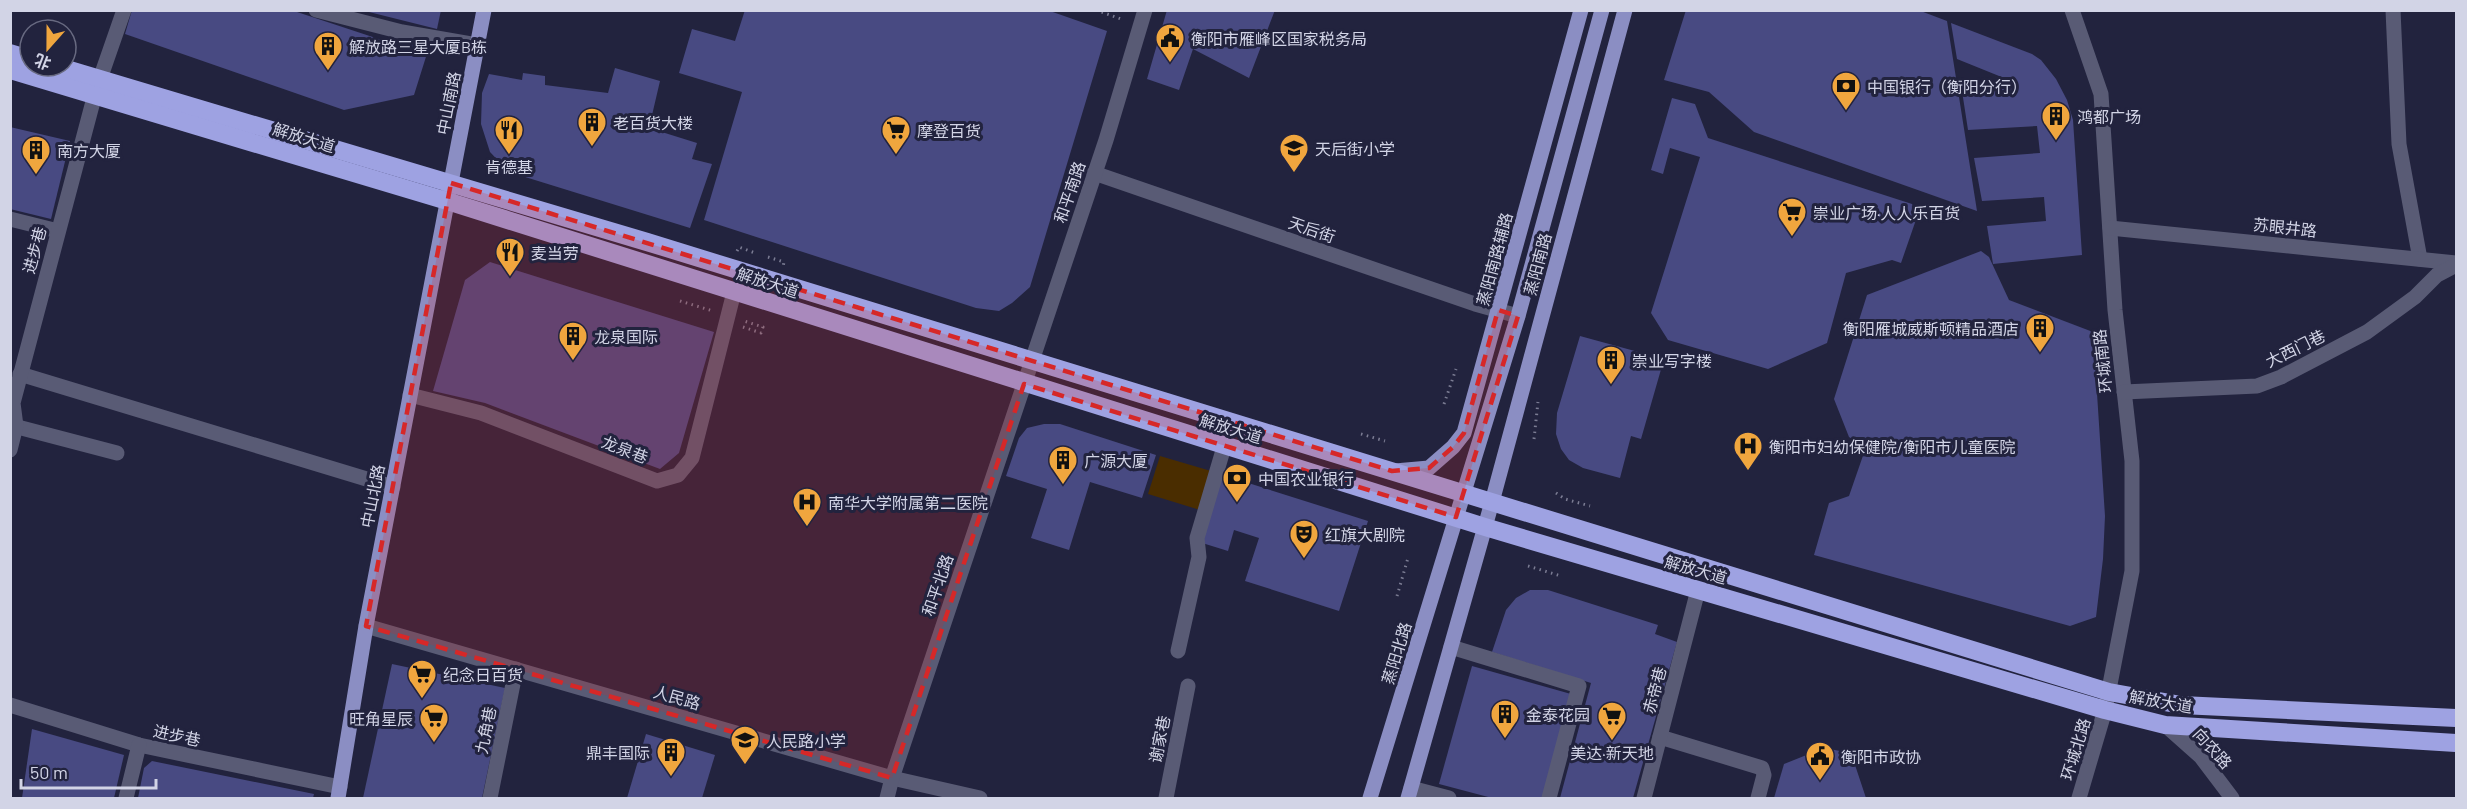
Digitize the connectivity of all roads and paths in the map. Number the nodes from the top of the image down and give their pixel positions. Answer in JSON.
{"nodes":[{"id":1,"x":124,"y":10,"type":"edge"},
{"id":2,"x":316,"y":10,"type":"edge"},
{"id":3,"x":484,"y":10,"type":"edge"},
{"id":4,"x":1096,"y":10,"type":"edge"},
{"id":5,"x":1581,"y":10,"type":"edge"},
{"id":6,"x":1602,"y":10,"type":"edge"},
{"id":7,"x":1624,"y":10,"type":"edge"},
{"id":8,"x":2072,"y":10,"type":"edge"},
{"id":9,"x":2393,"y":10,"type":"edge"},
{"id":10,"x":1142,"y":18,"type":"edge"},
{"id":11,"x":477,"y":45,"type":"junction"},
{"id":12,"x":10,"y":70,"type":"edge"},
{"id":13,"x":78,"y":77,"type":"edge"},
{"id":14,"x":97,"y":86,"type":"junction"},
{"id":15,"x":1094,"y":173,"type":"junction"},
{"id":16,"x":449,"y":192,"type":"junction"},
{"id":17,"x":10,"y":219,"type":"edge"},
{"id":18,"x":2110,"y":228,"type":"junction"},
{"id":19,"x":58,"y":231,"type":"junction"},
{"id":20,"x":2420,"y":258,"type":"junction"},
{"id":21,"x":2457,"y":264,"type":"edge"},
{"id":22,"x":734,"y":292,"type":"junction"},
{"id":23,"x":680,"y":301,"type":"dead end"},
{"id":24,"x":1498,"y":310,"type":"junction"},
{"id":25,"x":720,"y":313,"type":"dead end"},
{"id":26,"x":1518,"y":316,"type":"junction"},
{"id":27,"x":741,"y":320,"type":"dead end"},
{"id":28,"x":743,"y":327,"type":"dead end"},
{"id":29,"x":1031,"y":360,"type":"junction"},
{"id":30,"x":1456,"y":369,"type":"dead end"},
{"id":31,"x":20,"y":374,"type":"junction"},
{"id":32,"x":1023,"y":384,"type":"junction"},
{"id":33,"x":2124,"y":392,"type":"junction"},
{"id":34,"x":410,"y":395,"type":"junction"},
{"id":35,"x":1538,"y":402,"type":"dead end"},
{"id":36,"x":1444,"y":404,"type":"dead end"},
{"id":37,"x":13,"y":426,"type":"edge"},
{"id":38,"x":1361,"y":434,"type":"dead end"},
{"id":39,"x":1534,"y":438,"type":"dead end"},
{"id":40,"x":1385,"y":441,"type":"dead end"},
{"id":41,"x":1224,"y":447,"type":"junction"},
{"id":42,"x":10,"y":450,"type":"edge"},
{"id":43,"x":117,"y":453,"type":"dead end"},
{"id":44,"x":1392,"y":471,"type":"junction"},
{"id":45,"x":393,"y":486,"type":"junction"},
{"id":46,"x":1464,"y":493,"type":"junction"},
{"id":47,"x":1556,"y":493,"type":"dead end"},
{"id":48,"x":1492,"y":502,"type":"junction"},
{"id":49,"x":1590,"y":506,"type":"dead end"},
{"id":50,"x":1456,"y":517,"type":"junction"},
{"id":51,"x":1485,"y":527,"type":"junction"},
{"id":52,"x":1408,"y":558,"type":"dead end"},
{"id":53,"x":1528,"y":566,"type":"dead end"},
{"id":54,"x":1561,"y":576,"type":"dead end"},
{"id":55,"x":1698,"y":590,"type":"junction"},
{"id":56,"x":1397,"y":596,"type":"dead end"},
{"id":57,"x":366,"y":626,"type":"junction"},
{"id":58,"x":1451,"y":646,"type":"junction"},
{"id":59,"x":1178,"y":651,"type":"dead end"},
{"id":60,"x":516,"y":669,"type":"junction"},
{"id":61,"x":1188,"y":686,"type":"dead end"},
{"id":62,"x":2109,"y":692,"type":"junction"},
{"id":63,"x":10,"y":705,"type":"edge"},
{"id":64,"x":2105,"y":710,"type":"junction"},
{"id":65,"x":2457,"y":718,"type":"edge"},
{"id":66,"x":2165,"y":724,"type":"junction"},
{"id":67,"x":1660,"y":737,"type":"junction"},
{"id":68,"x":2457,"y":743,"type":"edge"},
{"id":69,"x":139,"y":745,"type":"junction"},
{"id":70,"x":892,"y":778,"type":"junction"},
{"id":71,"x":339,"y":793,"type":"edge"},
{"id":72,"x":1410,"y":793,"type":"edge"},
{"id":73,"x":126,"y":798,"type":"edge"},
{"id":74,"x":490,"y":798,"type":"edge"},
{"id":75,"x":887,"y":798,"type":"edge"},
{"id":76,"x":980,"y":798,"type":"edge"},
{"id":77,"x":1166,"y":798,"type":"edge"},
{"id":78,"x":1370,"y":798,"type":"edge"},
{"id":79,"x":1449,"y":798,"type":"edge"},
{"id":80,"x":1549,"y":798,"type":"edge"},
{"id":81,"x":1644,"y":798,"type":"edge"},
{"id":82,"x":1758,"y":798,"type":"edge"},
{"id":83,"x":2079,"y":798,"type":"edge"},
{"id":84,"x":2232,"y":798,"type":"edge"}],
"edges":[{"from":1,"to":14,"type":"street","name":"进步巷"},
{"from":2,"to":11,"type":"street"},
{"from":3,"to":11,"type":"main road","name":"中山南路"},
{"from":4,"to":10,"type":"path"},
{"from":5,"to":24,"type":"main road","name":"蒸阳南路辅路"},
{"from":6,"to":26,"type":"main road","name":"蒸阳南路"},
{"from":7,"to":48,"type":"main road","name":"蒸阳南路"},
{"from":8,"to":18,"type":"street","name":"环城南路"},
{"from":9,"to":20,"type":"street"},
{"from":10,"to":15,"type":"street","name":"和平南路"},
{"from":11,"to":16,"type":"main road","name":"中山南路"},
{"from":12,"to":14,"type":"highway","name":"解放大道"},
{"from":13,"to":14,"type":"highway","name":"解放大道"},
{"from":14,"to":16,"type":"highway","name":"解放大道"},
{"from":14,"to":19,"type":"street","name":"进步巷"},
{"from":15,"to":24,"type":"street","name":"天后街"},
{"from":15,"to":29,"type":"street","name":"和平南路"},
{"from":16,"to":22,"type":"highway","name":"解放大道"},
{"from":16,"to":29,"type":"highway","name":"解放大道"},
{"from":16,"to":34,"type":"main road","name":"中山北路"},
{"from":17,"to":19,"type":"street"},
{"from":18,"to":20,"type":"street","name":"苏眼井路"},
{"from":18,"to":33,"type":"street","name":"环城南路"},
{"from":19,"to":31,"type":"street","name":"进步巷"},
{"from":20,"to":21,"type":"street","name":"苏眼井路"},
{"from":21,"to":33,"type":"street","name":"大西门巷"},
{"from":22,"to":32,"type":"highway","name":"解放大道"},
{"from":22,"to":34,"type":"street","name":"龙泉巷"},
{"from":23,"to":25,"type":"path"},
{"from":24,"to":26,"type":"street","name":"天后街"},
{"from":24,"to":44,"type":"main road","name":"蒸阳南路辅路"},
{"from":26,"to":46,"type":"main road","name":"蒸阳南路"},
{"from":27,"to":28,"type":"path"},
{"from":29,"to":32,"type":"street","name":"和平南路"},
{"from":29,"to":44,"type":"highway","name":"解放大道"},
{"from":30,"to":36,"type":"path"},
{"from":31,"to":37,"type":"street","name":"进步巷"},
{"from":31,"to":45,"type":"street"},
{"from":32,"to":41,"type":"highway","name":"解放大道"},
{"from":32,"to":70,"type":"street","name":"和平北路"},
{"from":33,"to":62,"type":"street","name":"环城南路"},
{"from":34,"to":45,"type":"main road","name":"中山北路"},
{"from":35,"to":39,"type":"path"},
{"from":37,"to":42,"type":"street","name":"进步巷"},
{"from":37,"to":43,"type":"street"},
{"from":38,"to":40,"type":"path"},
{"from":41,"to":50,"type":"highway","name":"解放大道"},
{"from":41,"to":59,"type":"street"},
{"from":44,"to":46,"type":"highway","name":"解放大道"},
{"from":45,"to":57,"type":"main road","name":"中山北路"},
{"from":46,"to":48,"type":"highway","name":"解放大道"},
{"from":46,"to":50,"type":"main road","name":"蒸阳南路"},
{"from":47,"to":49,"type":"path"},
{"from":48,"to":51,"type":"main road","name":"蒸阳南路"},
{"from":48,"to":62,"type":"highway","name":"解放大道"},
{"from":50,"to":51,"type":"highway","name":"解放大道"},
{"from":50,"to":78,"type":"main road","name":"蒸阳北路"},
{"from":51,"to":55,"type":"highway","name":"解放大道"},
{"from":51,"to":58,"type":"main road"},
{"from":52,"to":56,"type":"path"},
{"from":53,"to":54,"type":"path"},
{"from":55,"to":64,"type":"highway","name":"解放大道"},
{"from":55,"to":67,"type":"street","name":"赤帝巷"},
{"from":57,"to":60,"type":"street","name":"人民路"},
{"from":57,"to":71,"type":"main road","name":"中山北路"},
{"from":58,"to":72,"type":"main road"},
{"from":58,"to":80,"type":"street"},
{"from":60,"to":70,"type":"street","name":"人民路"},
{"from":60,"to":74,"type":"street","name":"九角巷"},
{"from":61,"to":77,"type":"street","name":"谢家巷"},
{"from":62,"to":64,"type":"street","name":"环城南路"},
{"from":62,"to":65,"type":"highway","name":"解放大道"},
{"from":63,"to":69,"type":"street","name":"进步巷"},
{"from":64,"to":66,"type":"highway","name":"解放大道"},
{"from":64,"to":83,"type":"street","name":"环城北路"},
{"from":66,"to":68,"type":"highway","name":"解放大道"},
{"from":66,"to":84,"type":"street","name":"向农路"},
{"from":67,"to":81,"type":"street","name":"赤帝巷"},
{"from":67,"to":82,"type":"street"},
{"from":69,"to":71,"type":"street","name":"进步巷"},
{"from":69,"to":73,"type":"street"},
{"from":70,"to":75,"type":"street","name":"和平北路"},
{"from":70,"to":76,"type":"street","name":"人民路"},
{"from":72,"to":79,"type":"street"}]}
